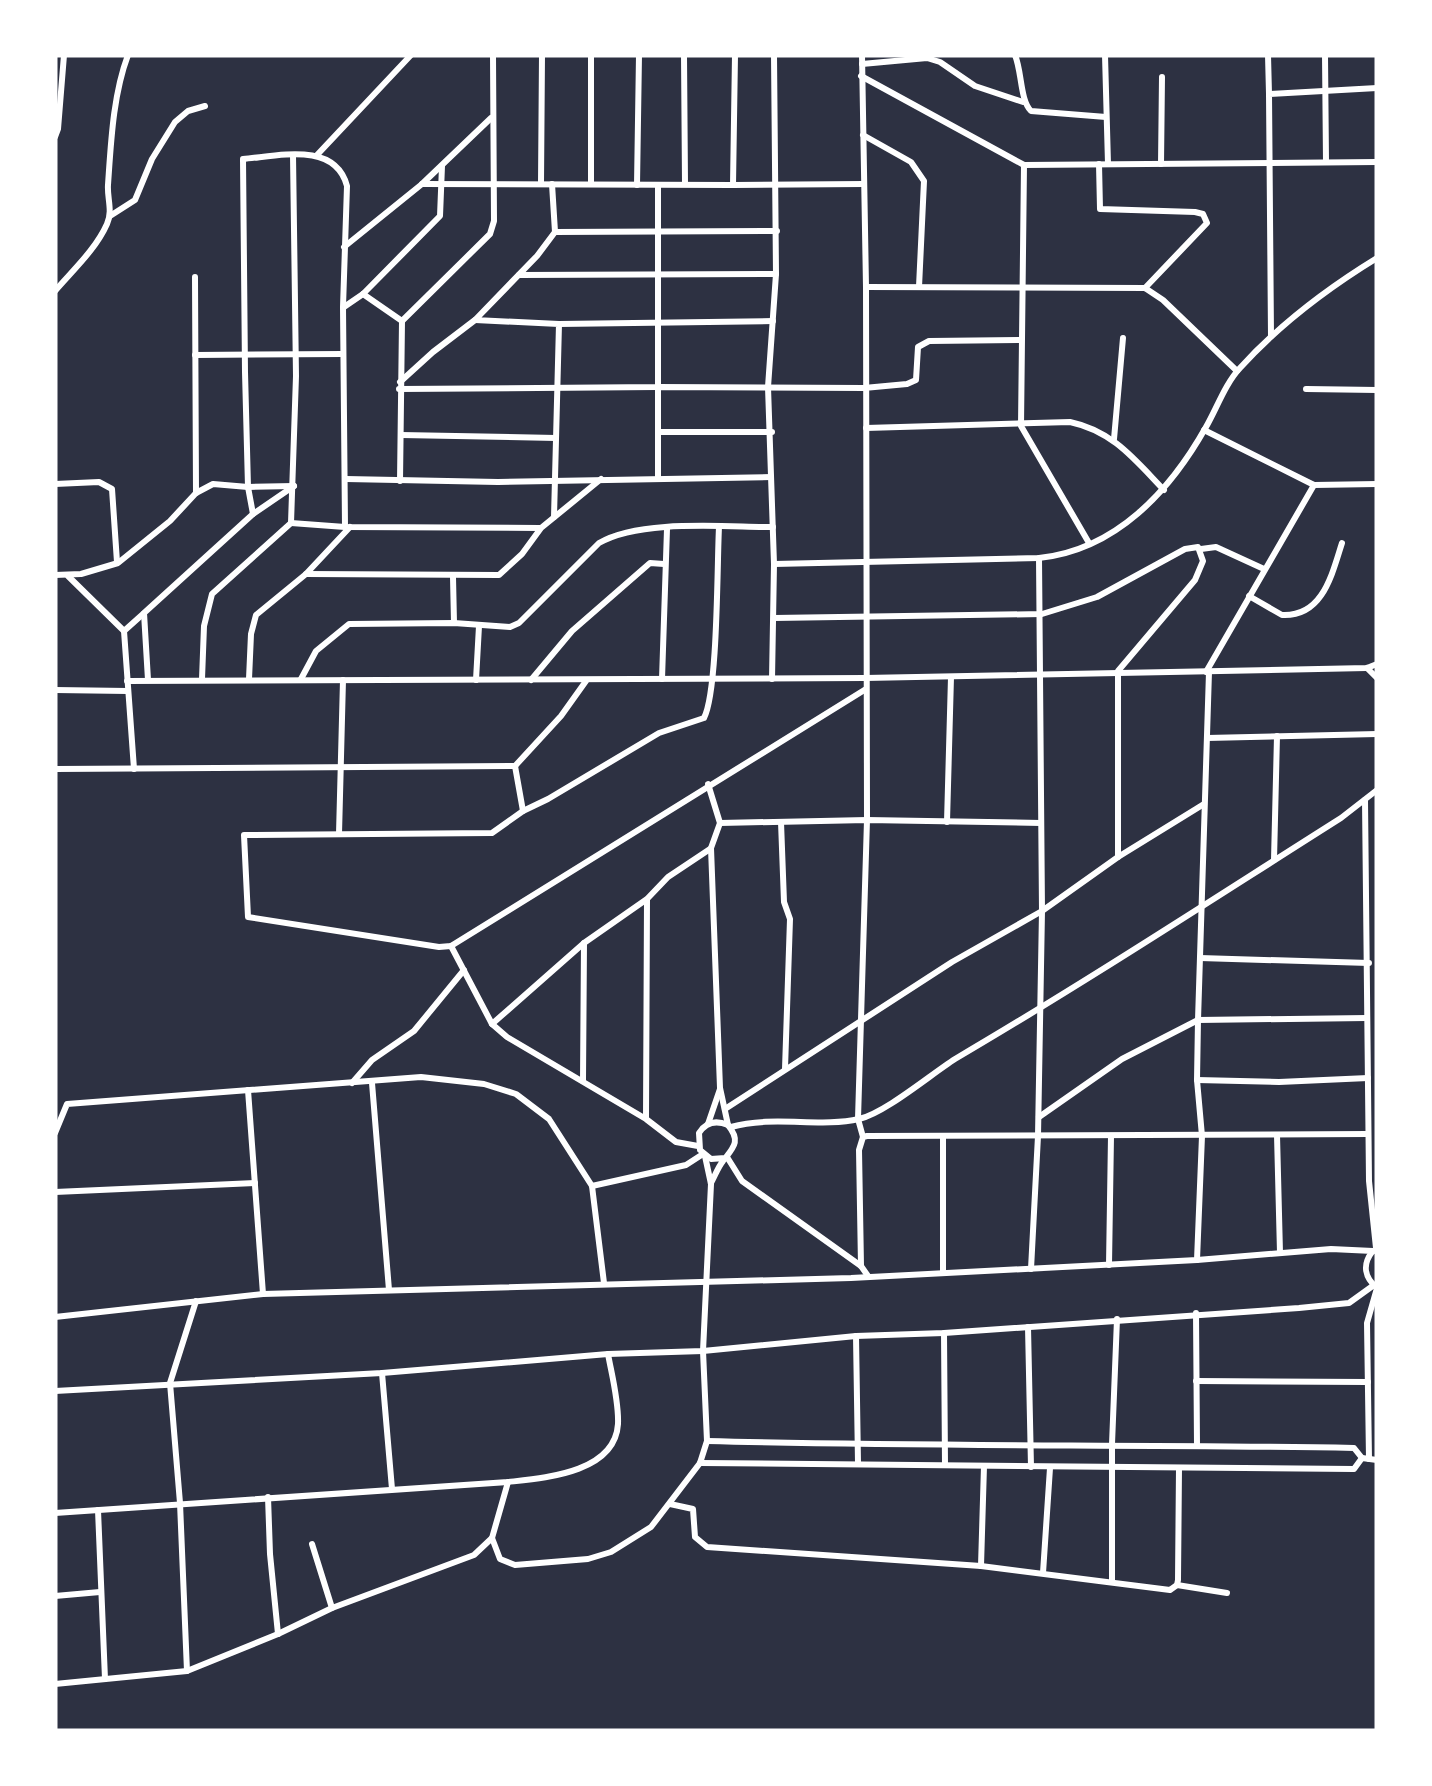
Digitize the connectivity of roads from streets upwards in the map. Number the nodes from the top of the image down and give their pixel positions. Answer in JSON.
{"nodes":[{"id":1,"x":64,"y":55,"type":"edge"},
{"id":2,"x":128,"y":55,"type":"edge"},
{"id":3,"x":411,"y":55,"type":"edge"},
{"id":4,"x":493,"y":55,"type":"edge"},
{"id":5,"x":542,"y":55,"type":"edge"},
{"id":6,"x":590,"y":55,"type":"edge"},
{"id":7,"x":639,"y":55,"type":"edge"},
{"id":8,"x":684,"y":55,"type":"edge"},
{"id":9,"x":735,"y":55,"type":"edge"},
{"id":10,"x":774,"y":55,"type":"edge"},
{"id":11,"x":1015,"y":55,"type":"edge"},
{"id":12,"x":1105,"y":55,"type":"edge"},
{"id":13,"x":1268,"y":55,"type":"edge"},
{"id":14,"x":1325,"y":55,"type":"edge"},
{"id":15,"x":862,"y":60,"type":"edge"},
{"id":16,"x":861,"y":76,"type":"junction"},
{"id":17,"x":1162,"y":76,"type":"dead end"},
{"id":18,"x":1377,"y":88,"type":"edge"},
{"id":19,"x":1326,"y":90,"type":"junction"},
{"id":20,"x":1268,"y":94,"type":"junction"},
{"id":21,"x":1023,"y":102,"type":"junction"},
{"id":22,"x":204,"y":106,"type":"dead end"},
{"id":23,"x":492,"y":117,"type":"junction"},
{"id":24,"x":1106,"y":117,"type":"junction"},
{"id":25,"x":863,"y":135,"type":"junction"},
{"id":26,"x":55,"y":137,"type":"edge"},
{"id":27,"x":317,"y":154,"type":"junction"},
{"id":28,"x":293,"y":155,"type":"junction"},
{"id":29,"x":1326,"y":162,"type":"junction"},
{"id":30,"x":1377,"y":162,"type":"edge"},
{"id":31,"x":1270,"y":163,"type":"junction"},
{"id":32,"x":1024,"y":164,"type":"junction"},
{"id":33,"x":1104,"y":164,"type":"junction"},
{"id":34,"x":1161,"y":164,"type":"junction"},
{"id":35,"x":442,"y":165,"type":"junction"},
{"id":36,"x":441,"y":183,"type":"junction"},
{"id":37,"x":492,"y":183,"type":"junction"},
{"id":38,"x":541,"y":183,"type":"junction"},
{"id":39,"x":422,"y":184,"type":"junction"},
{"id":40,"x":552,"y":184,"type":"junction"},
{"id":41,"x":591,"y":184,"type":"junction"},
{"id":42,"x":685,"y":184,"type":"junction"},
{"id":43,"x":864,"y":184,"type":"junction"},
{"id":44,"x":638,"y":185,"type":"junction"},
{"id":45,"x":658,"y":185,"type":"junction"},
{"id":46,"x":733,"y":185,"type":"junction"},
{"id":47,"x":776,"y":186,"type":"junction"},
{"id":48,"x":110,"y":216,"type":"junction"},
{"id":49,"x":658,"y":230,"type":"junction"},
{"id":50,"x":777,"y":231,"type":"junction"},
{"id":51,"x":555,"y":232,"type":"junction"},
{"id":52,"x":344,"y":248,"type":"junction"},
{"id":53,"x":1377,"y":258,"type":"edge"},
{"id":54,"x":776,"y":274,"type":"junction"},
{"id":55,"x":519,"y":275,"type":"junction"},
{"id":56,"x":660,"y":276,"type":"junction"},
{"id":57,"x":194,"y":277,"type":"dead end"},
{"id":58,"x":866,"y":287,"type":"junction"},
{"id":59,"x":919,"y":287,"type":"junction"},
{"id":60,"x":1024,"y":287,"type":"junction"},
{"id":61,"x":1145,"y":288,"type":"junction"},
{"id":62,"x":55,"y":291,"type":"edge"},
{"id":63,"x":363,"y":294,"type":"junction"},
{"id":64,"x":343,"y":307,"type":"junction"},
{"id":65,"x":475,"y":320,"type":"junction"},
{"id":66,"x":402,"y":321,"type":"junction"},
{"id":67,"x":773,"y":321,"type":"junction"},
{"id":68,"x":660,"y":322,"type":"junction"},
{"id":69,"x":559,"y":324,"type":"junction"},
{"id":70,"x":1271,"y":337,"type":"junction"},
{"id":71,"x":1123,"y":338,"type":"dead end"},
{"id":72,"x":1021,"y":340,"type":"junction"},
{"id":73,"x":244,"y":354,"type":"junction"},
{"id":74,"x":295,"y":354,"type":"junction"},
{"id":75,"x":343,"y":354,"type":"junction"},
{"id":76,"x":195,"y":356,"type":"junction"},
{"id":77,"x":1237,"y":371,"type":"junction"},
{"id":78,"x":399,"y":385,"type":"junction"},
{"id":79,"x":768,"y":386,"type":"junction"},
{"id":80,"x":658,"y":387,"type":"junction"},
{"id":81,"x":864,"y":388,"type":"junction"},
{"id":82,"x":558,"y":390,"type":"junction"},
{"id":83,"x":1306,"y":390,"type":"dead end"},
{"id":84,"x":1377,"y":390,"type":"edge"},
{"id":85,"x":1020,"y":426,"type":"junction"},
{"id":86,"x":866,"y":428,"type":"junction"},
{"id":87,"x":1204,"y":430,"type":"junction"},
{"id":88,"x":658,"y":432,"type":"junction"},
{"id":89,"x":772,"y":432,"type":"junction"},
{"id":90,"x":401,"y":435,"type":"junction"},
{"id":91,"x":556,"y":438,"type":"junction"},
{"id":92,"x":1114,"y":439,"type":"junction"},
{"id":93,"x":771,"y":478,"type":"junction"},
{"id":94,"x":346,"y":479,"type":"junction"},
{"id":95,"x":601,"y":479,"type":"junction"},
{"id":96,"x":658,"y":479,"type":"junction"},
{"id":97,"x":400,"y":480,"type":"junction"},
{"id":98,"x":554,"y":481,"type":"junction"},
{"id":99,"x":55,"y":484,"type":"edge"},
{"id":100,"x":1377,"y":484,"type":"edge"},
{"id":101,"x":294,"y":486,"type":"junction"},
{"id":102,"x":1314,"y":486,"type":"junction"},
{"id":103,"x":248,"y":487,"type":"junction"},
{"id":104,"x":1164,"y":490,"type":"junction"},
{"id":105,"x":196,"y":493,"type":"junction"},
{"id":106,"x":252,"y":514,"type":"junction"},
{"id":107,"x":554,"y":517,"type":"junction"},
{"id":108,"x":291,"y":523,"type":"junction"},
{"id":109,"x":348,"y":527,"type":"junction"},
{"id":110,"x":718,"y":527,"type":"junction"},
{"id":111,"x":541,"y":528,"type":"junction"},
{"id":112,"x":667,"y":528,"type":"junction"},
{"id":113,"x":773,"y":528,"type":"junction"},
{"id":114,"x":1088,"y":543,"type":"junction"},
{"id":115,"x":1342,"y":543,"type":"dead end"},
{"id":116,"x":1201,"y":549,"type":"junction"},
{"id":117,"x":1039,"y":558,"type":"junction"},
{"id":118,"x":866,"y":560,"type":"junction"},
{"id":119,"x":118,"y":564,"type":"junction"},
{"id":120,"x":664,"y":564,"type":"junction"},
{"id":121,"x":774,"y":564,"type":"junction"},
{"id":122,"x":1264,"y":569,"type":"junction"},
{"id":123,"x":306,"y":574,"type":"junction"},
{"id":124,"x":55,"y":575,"type":"edge"},
{"id":125,"x":67,"y":575,"type":"junction"},
{"id":126,"x":453,"y":577,"type":"junction"},
{"id":127,"x":1249,"y":596,"type":"junction"},
{"id":128,"x":144,"y":613,"type":"junction"},
{"id":129,"x":1042,"y":614,"type":"junction"},
{"id":130,"x":867,"y":616,"type":"junction"},
{"id":131,"x":774,"y":618,"type":"junction"},
{"id":132,"x":454,"y":623,"type":"junction"},
{"id":133,"x":479,"y":626,"type":"junction"},
{"id":134,"x":124,"y":630,"type":"junction"},
{"id":135,"x":1377,"y":664,"type":"edge"},
{"id":136,"x":1367,"y":668,"type":"junction"},
{"id":137,"x":1118,"y":671,"type":"junction"},
{"id":138,"x":1208,"y":672,"type":"junction"},
{"id":139,"x":1038,"y":674,"type":"junction"},
{"id":140,"x":951,"y":677,"type":"junction"},
{"id":141,"x":249,"y":678,"type":"junction"},
{"id":142,"x":662,"y":678,"type":"junction"},
{"id":143,"x":866,"y":678,"type":"junction"},
{"id":144,"x":1377,"y":678,"type":"edge"},
{"id":145,"x":202,"y":679,"type":"junction"},
{"id":146,"x":301,"y":679,"type":"junction"},
{"id":147,"x":772,"y":679,"type":"junction"},
{"id":148,"x":148,"y":680,"type":"junction"},
{"id":149,"x":342,"y":680,"type":"junction"},
{"id":150,"x":476,"y":680,"type":"junction"},
{"id":151,"x":531,"y":680,"type":"junction"},
{"id":152,"x":586,"y":680,"type":"junction"},
{"id":153,"x":711,"y":680,"type":"junction"},
{"id":154,"x":127,"y":681,"type":"junction"},
{"id":155,"x":866,"y":689,"type":"junction"},
{"id":156,"x":55,"y":690,"type":"edge"},
{"id":157,"x":128,"y":692,"type":"junction"},
{"id":158,"x":1377,"y":734,"type":"edge"},
{"id":159,"x":1277,"y":736,"type":"junction"},
{"id":160,"x":1207,"y":738,"type":"junction"},
{"id":161,"x":515,"y":766,"type":"junction"},
{"id":162,"x":134,"y":768,"type":"junction"},
{"id":163,"x":55,"y":769,"type":"edge"},
{"id":164,"x":340,"y":769,"type":"junction"},
{"id":165,"x":708,"y":784,"type":"junction"},
{"id":166,"x":1377,"y":790,"type":"edge"},
{"id":167,"x":1365,"y":800,"type":"junction"},
{"id":168,"x":1204,"y":804,"type":"junction"},
{"id":169,"x":523,"y":811,"type":"junction"},
{"id":170,"x":866,"y":820,"type":"junction"},
{"id":171,"x":781,"y":822,"type":"junction"},
{"id":172,"x":947,"y":822,"type":"junction"},
{"id":173,"x":720,"y":823,"type":"junction"},
{"id":174,"x":1040,"y":823,"type":"junction"},
{"id":175,"x":339,"y":834,"type":"junction"},
{"id":176,"x":711,"y":848,"type":"junction"},
{"id":177,"x":1118,"y":857,"type":"junction"},
{"id":178,"x":1274,"y":860,"type":"junction"},
{"id":179,"x":647,"y":899,"type":"junction"},
{"id":180,"x":1200,"y":908,"type":"junction"},
{"id":181,"x":1042,"y":910,"type":"junction"},
{"id":182,"x":584,"y":943,"type":"junction"},
{"id":183,"x":452,"y":946,"type":"junction"},
{"id":184,"x":1200,"y":958,"type":"junction"},
{"id":185,"x":1368,"y":964,"type":"junction"},
{"id":186,"x":464,"y":970,"type":"junction"},
{"id":187,"x":1040,"y":1009,"type":"junction"},
{"id":188,"x":1367,"y":1018,"type":"junction"},
{"id":189,"x":860,"y":1020,"type":"junction"},
{"id":190,"x":1198,"y":1020,"type":"junction"},
{"id":191,"x":492,"y":1024,"type":"junction"},
{"id":192,"x":785,"y":1069,"type":"junction"},
{"id":193,"x":1368,"y":1078,"type":"junction"},
{"id":194,"x":583,"y":1080,"type":"junction"},
{"id":195,"x":1197,"y":1080,"type":"junction"},
{"id":196,"x":372,"y":1083,"type":"junction"},
{"id":197,"x":351,"y":1084,"type":"junction"},
{"id":198,"x":720,"y":1088,"type":"junction"},
{"id":199,"x":248,"y":1090,"type":"junction"},
{"id":200,"x":725,"y":1109,"type":"junction"},
{"id":201,"x":1038,"y":1117,"type":"junction"},
{"id":202,"x":646,"y":1119,"type":"junction"},
{"id":203,"x":858,"y":1119,"type":"junction"},
{"id":204,"x":708,"y":1124,"type":"junction"},
{"id":205,"x":729,"y":1126,"type":"junction"},
{"id":206,"x":55,"y":1134,"type":"edge"},
{"id":207,"x":1368,"y":1134,"type":"junction"},
{"id":208,"x":1038,"y":1136,"type":"junction"},
{"id":209,"x":1110,"y":1136,"type":"junction"},
{"id":210,"x":1202,"y":1136,"type":"junction"},
{"id":211,"x":1277,"y":1136,"type":"junction"},
{"id":212,"x":863,"y":1137,"type":"junction"},
{"id":213,"x":943,"y":1137,"type":"junction"},
{"id":214,"x":698,"y":1146,"type":"junction"},
{"id":215,"x":704,"y":1155,"type":"junction"},
{"id":216,"x":726,"y":1158,"type":"junction"},
{"id":217,"x":255,"y":1182,"type":"junction"},
{"id":218,"x":710,"y":1184,"type":"junction"},
{"id":219,"x":592,"y":1186,"type":"junction"},
{"id":220,"x":55,"y":1192,"type":"edge"},
{"id":221,"x":1375,"y":1249,"type":"edge"},
{"id":222,"x":1280,"y":1253,"type":"junction"},
{"id":223,"x":1196,"y":1260,"type":"junction"},
{"id":224,"x":1108,"y":1264,"type":"junction"},
{"id":225,"x":862,"y":1266,"type":"junction"},
{"id":226,"x":1031,"y":1269,"type":"junction"},
{"id":227,"x":943,"y":1272,"type":"junction"},
{"id":228,"x":868,"y":1276,"type":"junction"},
{"id":229,"x":709,"y":1280,"type":"junction"},
{"id":230,"x":604,"y":1283,"type":"junction"},
{"id":231,"x":389,"y":1290,"type":"junction"},
{"id":232,"x":1375,"y":1290,"type":"edge"},
{"id":233,"x":263,"y":1294,"type":"junction"},
{"id":234,"x":196,"y":1300,"type":"junction"},
{"id":235,"x":1196,"y":1313,"type":"junction"},
{"id":236,"x":55,"y":1317,"type":"edge"},
{"id":237,"x":1117,"y":1319,"type":"junction"},
{"id":238,"x":1028,"y":1326,"type":"junction"},
{"id":239,"x":944,"y":1333,"type":"junction"},
{"id":240,"x":856,"y":1336,"type":"junction"},
{"id":241,"x":703,"y":1350,"type":"junction"},
{"id":242,"x":608,"y":1354,"type":"junction"},
{"id":243,"x":382,"y":1373,"type":"junction"},
{"id":244,"x":1196,"y":1382,"type":"junction"},
{"id":245,"x":1368,"y":1382,"type":"junction"},
{"id":246,"x":170,"y":1383,"type":"junction"},
{"id":247,"x":55,"y":1391,"type":"edge"},
{"id":248,"x":707,"y":1441,"type":"junction"},
{"id":249,"x":1112,"y":1444,"type":"junction"},
{"id":250,"x":946,"y":1445,"type":"junction"},
{"id":251,"x":1198,"y":1445,"type":"junction"},
{"id":252,"x":858,"y":1446,"type":"junction"},
{"id":253,"x":1032,"y":1446,"type":"junction"},
{"id":254,"x":1370,"y":1459,"type":"edge"},
{"id":255,"x":700,"y":1463,"type":"junction"},
{"id":256,"x":858,"y":1464,"type":"junction"},
{"id":257,"x":945,"y":1465,"type":"junction"},
{"id":258,"x":984,"y":1466,"type":"junction"},
{"id":259,"x":1031,"y":1467,"type":"junction"},
{"id":260,"x":1050,"y":1468,"type":"junction"},
{"id":261,"x":1179,"y":1468,"type":"junction"},
{"id":262,"x":1111,"y":1469,"type":"junction"},
{"id":263,"x":508,"y":1482,"type":"junction"},
{"id":264,"x":392,"y":1489,"type":"junction"},
{"id":265,"x":268,"y":1498,"type":"junction"},
{"id":266,"x":180,"y":1502,"type":"junction"},
{"id":267,"x":670,"y":1504,"type":"junction"},
{"id":268,"x":98,"y":1510,"type":"junction"},
{"id":269,"x":55,"y":1513,"type":"edge"},
{"id":270,"x":492,"y":1538,"type":"junction"},
{"id":271,"x":312,"y":1544,"type":"dead end"},
{"id":272,"x":980,"y":1566,"type":"junction"},
{"id":273,"x":1042,"y":1574,"type":"junction"},
{"id":274,"x":1112,"y":1580,"type":"junction"},
{"id":275,"x":1177,"y":1585,"type":"junction"},
{"id":276,"x":100,"y":1592,"type":"junction"},
{"id":277,"x":1226,"y":1593,"type":"dead end"},
{"id":278,"x":55,"y":1596,"type":"edge"},
{"id":279,"x":332,"y":1608,"type":"junction"},
{"id":280,"x":278,"y":1634,"type":"junction"},
{"id":281,"x":187,"y":1671,"type":"junction"},
{"id":282,"x":105,"y":1679,"type":"junction"},
{"id":283,"x":55,"y":1684,"type":"edge"}],
"edges":[{"from":1,"to":26,"type":"street"},
{"from":2,"to":48,"type":"street"},
{"from":3,"to":27,"type":"street"},
{"from":4,"to":23,"type":"street"},
{"from":5,"to":38,"type":"street"},
{"from":6,"to":41,"type":"street"},
{"from":7,"to":44,"type":"street"},
{"from":8,"to":42,"type":"street"},
{"from":9,"to":46,"type":"street"},
{"from":10,"to":47,"type":"street"},
{"from":11,"to":21,"type":"street"},
{"from":12,"to":24,"type":"street"},
{"from":13,"to":20,"type":"street"},
{"from":14,"to":19,"type":"street"},
{"from":15,"to":16,"type":"street"},
{"from":15,"to":21,"type":"street"},
{"from":16,"to":25,"type":"street"},
{"from":16,"to":32,"type":"street"},
{"from":17,"to":34,"type":"street"},
{"from":18,"to":19,"type":"street"},
{"from":19,"to":20,"type":"street"},
{"from":19,"to":29,"type":"street"},
{"from":20,"to":31,"type":"street"},
{"from":21,"to":24,"type":"street"},
{"from":22,"to":48,"type":"street"},
{"from":23,"to":35,"type":"street"},
{"from":23,"to":37,"type":"street"},
{"from":24,"to":33,"type":"street"},
{"from":25,"to":43,"type":"street"},
{"from":25,"to":59,"type":"street"},
{"from":27,"to":28,"type":"street"},
{"from":27,"to":52,"type":"street"},
{"from":28,"to":73,"type":"street"},
{"from":28,"to":74,"type":"street"},
{"from":29,"to":30,"type":"street"},
{"from":29,"to":31,"type":"street"},
{"from":31,"to":34,"type":"street"},
{"from":31,"to":70,"type":"street"},
{"from":32,"to":33,"type":"street"},
{"from":32,"to":60,"type":"street"},
{"from":33,"to":34,"type":"street"},
{"from":33,"to":61,"type":"street"},
{"from":35,"to":36,"type":"street"},
{"from":35,"to":39,"type":"street"},
{"from":36,"to":37,"type":"street"},
{"from":36,"to":39,"type":"street"},
{"from":36,"to":63,"type":"street"},
{"from":37,"to":38,"type":"street"},
{"from":37,"to":66,"type":"street"},
{"from":38,"to":40,"type":"street"},
{"from":39,"to":52,"type":"street"},
{"from":40,"to":41,"type":"street"},
{"from":40,"to":51,"type":"street"},
{"from":41,"to":44,"type":"street"},
{"from":42,"to":45,"type":"street"},
{"from":42,"to":46,"type":"street"},
{"from":43,"to":47,"type":"street"},
{"from":43,"to":58,"type":"street"},
{"from":44,"to":45,"type":"street"},
{"from":45,"to":49,"type":"street"},
{"from":46,"to":47,"type":"street"},
{"from":47,"to":50,"type":"street"},
{"from":48,"to":62,"type":"street"},
{"from":49,"to":50,"type":"street"},
{"from":49,"to":51,"type":"street"},
{"from":49,"to":56,"type":"street"},
{"from":50,"to":54,"type":"street"},
{"from":51,"to":55,"type":"street"},
{"from":52,"to":64,"type":"street"},
{"from":53,"to":70,"type":"street"},
{"from":54,"to":56,"type":"street"},
{"from":54,"to":67,"type":"street"},
{"from":55,"to":56,"type":"street"},
{"from":55,"to":65,"type":"street"},
{"from":56,"to":68,"type":"street"},
{"from":57,"to":76,"type":"street"},
{"from":58,"to":59,"type":"street"},
{"from":58,"to":81,"type":"street"},
{"from":59,"to":60,"type":"street"},
{"from":60,"to":61,"type":"street"},
{"from":60,"to":72,"type":"street"},
{"from":61,"to":77,"type":"street"},
{"from":63,"to":64,"type":"street"},
{"from":63,"to":66,"type":"street"},
{"from":64,"to":75,"type":"street"},
{"from":65,"to":69,"type":"street"},
{"from":65,"to":78,"type":"street"},
{"from":66,"to":78,"type":"street"},
{"from":67,"to":68,"type":"street"},
{"from":67,"to":79,"type":"street"},
{"from":68,"to":69,"type":"street"},
{"from":68,"to":80,"type":"street"},
{"from":69,"to":82,"type":"street"},
{"from":70,"to":77,"type":"street"},
{"from":71,"to":92,"type":"street"},
{"from":72,"to":81,"type":"street"},
{"from":72,"to":85,"type":"street"},
{"from":73,"to":74,"type":"street"},
{"from":73,"to":76,"type":"street"},
{"from":73,"to":103,"type":"street"},
{"from":74,"to":75,"type":"street"},
{"from":74,"to":101,"type":"street"},
{"from":75,"to":94,"type":"street"},
{"from":76,"to":105,"type":"street"},
{"from":77,"to":87,"type":"street"},
{"from":78,"to":82,"type":"street"},
{"from":78,"to":90,"type":"street"},
{"from":79,"to":80,"type":"street"},
{"from":79,"to":81,"type":"street"},
{"from":79,"to":89,"type":"street"},
{"from":80,"to":82,"type":"street"},
{"from":80,"to":88,"type":"street"},
{"from":81,"to":86,"type":"street"},
{"from":82,"to":91,"type":"street"},
{"from":83,"to":84,"type":"street"},
{"from":85,"to":86,"type":"street"},
{"from":85,"to":92,"type":"street"},
{"from":85,"to":114,"type":"street"},
{"from":86,"to":118,"type":"street"},
{"from":87,"to":102,"type":"street"},
{"from":87,"to":104,"type":"street"},
{"from":88,"to":89,"type":"street"},
{"from":88,"to":96,"type":"street"},
{"from":89,"to":93,"type":"street"},
{"from":90,"to":91,"type":"street"},
{"from":90,"to":97,"type":"street"},
{"from":91,"to":98,"type":"street"},
{"from":92,"to":104,"type":"street"},
{"from":93,"to":96,"type":"street"},
{"from":93,"to":113,"type":"street"},
{"from":94,"to":97,"type":"street"},
{"from":94,"to":109,"type":"street"},
{"from":95,"to":96,"type":"street"},
{"from":95,"to":98,"type":"street"},
{"from":95,"to":107,"type":"street"},
{"from":97,"to":98,"type":"street"},
{"from":98,"to":107,"type":"street"},
{"from":99,"to":119,"type":"street"},
{"from":100,"to":102,"type":"street"},
{"from":101,"to":103,"type":"street"},
{"from":101,"to":106,"type":"street"},
{"from":101,"to":108,"type":"street"},
{"from":102,"to":122,"type":"street"},
{"from":103,"to":105,"type":"street"},
{"from":103,"to":106,"type":"street"},
{"from":104,"to":114,"type":"street"},
{"from":105,"to":119,"type":"street"},
{"from":106,"to":128,"type":"street"},
{"from":107,"to":111,"type":"street"},
{"from":108,"to":109,"type":"street"},
{"from":108,"to":145,"type":"street"},
{"from":109,"to":111,"type":"street"},
{"from":109,"to":123,"type":"street"},
{"from":110,"to":112,"type":"street"},
{"from":110,"to":113,"type":"street"},
{"from":110,"to":153,"type":"street"},
{"from":111,"to":126,"type":"street"},
{"from":112,"to":120,"type":"street"},
{"from":112,"to":133,"type":"street"},
{"from":113,"to":121,"type":"street"},
{"from":114,"to":117,"type":"street"},
{"from":115,"to":127,"type":"street"},
{"from":116,"to":122,"type":"street"},
{"from":116,"to":129,"type":"street"},
{"from":116,"to":137,"type":"street"},
{"from":117,"to":118,"type":"street"},
{"from":117,"to":129,"type":"street"},
{"from":118,"to":121,"type":"street"},
{"from":118,"to":130,"type":"street"},
{"from":119,"to":125,"type":"street"},
{"from":120,"to":142,"type":"street"},
{"from":120,"to":151,"type":"street"},
{"from":121,"to":131,"type":"street"},
{"from":122,"to":127,"type":"street"},
{"from":123,"to":126,"type":"street"},
{"from":123,"to":141,"type":"street"},
{"from":124,"to":125,"type":"street"},
{"from":125,"to":134,"type":"street"},
{"from":126,"to":132,"type":"street"},
{"from":127,"to":138,"type":"street"},
{"from":128,"to":134,"type":"street"},
{"from":128,"to":148,"type":"street"},
{"from":129,"to":130,"type":"street"},
{"from":129,"to":139,"type":"street"},
{"from":130,"to":131,"type":"street"},
{"from":130,"to":143,"type":"street"},
{"from":131,"to":147,"type":"street"},
{"from":132,"to":133,"type":"street"},
{"from":132,"to":146,"type":"street"},
{"from":133,"to":150,"type":"street"},
{"from":134,"to":154,"type":"street"},
{"from":135,"to":136,"type":"street"},
{"from":136,"to":138,"type":"street"},
{"from":136,"to":144,"type":"street"},
{"from":137,"to":138,"type":"street"},
{"from":137,"to":139,"type":"street"},
{"from":137,"to":177,"type":"street"},
{"from":138,"to":160,"type":"street"},
{"from":139,"to":140,"type":"street"},
{"from":139,"to":174,"type":"street"},
{"from":140,"to":143,"type":"street"},
{"from":140,"to":172,"type":"street"},
{"from":141,"to":145,"type":"street"},
{"from":141,"to":146,"type":"street"},
{"from":142,"to":152,"type":"street"},
{"from":142,"to":153,"type":"street"},
{"from":143,"to":147,"type":"street"},
{"from":143,"to":155,"type":"street"},
{"from":145,"to":148,"type":"street"},
{"from":146,"to":149,"type":"street"},
{"from":147,"to":153,"type":"street"},
{"from":148,"to":154,"type":"street"},
{"from":149,"to":150,"type":"street"},
{"from":149,"to":164,"type":"street"},
{"from":150,"to":151,"type":"street"},
{"from":151,"to":152,"type":"street"},
{"from":152,"to":161,"type":"street"},
{"from":153,"to":169,"type":"street"},
{"from":154,"to":157,"type":"street"},
{"from":155,"to":165,"type":"street"},
{"from":155,"to":170,"type":"street"},
{"from":156,"to":157,"type":"street"},
{"from":157,"to":162,"type":"street"},
{"from":158,"to":159,"type":"street"},
{"from":159,"to":160,"type":"street"},
{"from":159,"to":178,"type":"street"},
{"from":160,"to":168,"type":"street"},
{"from":161,"to":164,"type":"street"},
{"from":161,"to":169,"type":"street"},
{"from":162,"to":163,"type":"street"},
{"from":162,"to":164,"type":"street"},
{"from":164,"to":175,"type":"street"},
{"from":165,"to":173,"type":"street"},
{"from":165,"to":183,"type":"street"},
{"from":166,"to":167,"type":"street"},
{"from":167,"to":178,"type":"street"},
{"from":167,"to":185,"type":"street"},
{"from":168,"to":177,"type":"street"},
{"from":168,"to":180,"type":"street"},
{"from":169,"to":175,"type":"street"},
{"from":170,"to":171,"type":"street"},
{"from":170,"to":172,"type":"street"},
{"from":170,"to":189,"type":"street"},
{"from":171,"to":173,"type":"street"},
{"from":171,"to":192,"type":"street"},
{"from":172,"to":174,"type":"street"},
{"from":173,"to":176,"type":"street"},
{"from":174,"to":181,"type":"street"},
{"from":175,"to":183,"type":"street"},
{"from":176,"to":179,"type":"street"},
{"from":176,"to":198,"type":"street"},
{"from":177,"to":181,"type":"street"},
{"from":178,"to":180,"type":"street"},
{"from":179,"to":182,"type":"street"},
{"from":179,"to":202,"type":"street"},
{"from":180,"to":184,"type":"street"},
{"from":180,"to":187,"type":"street"},
{"from":181,"to":187,"type":"street"},
{"from":181,"to":189,"type":"street"},
{"from":182,"to":191,"type":"street"},
{"from":182,"to":194,"type":"street"},
{"from":183,"to":186,"type":"street"},
{"from":184,"to":185,"type":"street"},
{"from":184,"to":190,"type":"street"},
{"from":185,"to":188,"type":"street"},
{"from":186,"to":191,"type":"street"},
{"from":186,"to":197,"type":"street"},
{"from":187,"to":201,"type":"street"},
{"from":187,"to":203,"type":"street"},
{"from":188,"to":190,"type":"street"},
{"from":188,"to":193,"type":"street"},
{"from":189,"to":192,"type":"street"},
{"from":189,"to":203,"type":"street"},
{"from":190,"to":195,"type":"street"},
{"from":190,"to":201,"type":"street"},
{"from":191,"to":194,"type":"street"},
{"from":192,"to":200,"type":"street"},
{"from":193,"to":195,"type":"street"},
{"from":193,"to":207,"type":"street"},
{"from":194,"to":202,"type":"street"},
{"from":195,"to":210,"type":"street"},
{"from":196,"to":197,"type":"street"},
{"from":196,"to":219,"type":"street"},
{"from":196,"to":231,"type":"street"},
{"from":197,"to":199,"type":"street"},
{"from":198,"to":200,"type":"street"},
{"from":198,"to":204,"type":"street"},
{"from":199,"to":206,"type":"street"},
{"from":199,"to":217,"type":"street"},
{"from":200,"to":205,"type":"street"},
{"from":201,"to":208,"type":"street"},
{"from":202,"to":214,"type":"street"},
{"from":203,"to":205,"type":"street"},
{"from":203,"to":212,"type":"street"},
{"from":204,"to":205,"type":"street"},
{"from":204,"to":214,"type":"street"},
{"from":205,"to":216,"type":"street"},
{"from":207,"to":211,"type":"street"},
{"from":207,"to":221,"type":"street"},
{"from":208,"to":209,"type":"street"},
{"from":208,"to":213,"type":"street"},
{"from":208,"to":226,"type":"street"},
{"from":209,"to":210,"type":"street"},
{"from":209,"to":224,"type":"street"},
{"from":210,"to":211,"type":"street"},
{"from":210,"to":223,"type":"street"},
{"from":211,"to":222,"type":"street"},
{"from":212,"to":213,"type":"street"},
{"from":212,"to":225,"type":"street"},
{"from":213,"to":227,"type":"street"},
{"from":214,"to":215,"type":"street"},
{"from":215,"to":216,"type":"street"},
{"from":215,"to":218,"type":"street"},
{"from":215,"to":219,"type":"street"},
{"from":216,"to":218,"type":"street"},
{"from":216,"to":225,"type":"street"},
{"from":217,"to":220,"type":"street"},
{"from":217,"to":233,"type":"street"},
{"from":218,"to":229,"type":"street"},
{"from":219,"to":230,"type":"street"},
{"from":221,"to":222,"type":"street"},
{"from":221,"to":232,"type":"street"},
{"from":222,"to":223,"type":"street"},
{"from":223,"to":224,"type":"street"},
{"from":224,"to":226,"type":"street"},
{"from":225,"to":228,"type":"street"},
{"from":226,"to":227,"type":"street"},
{"from":227,"to":228,"type":"street"},
{"from":228,"to":229,"type":"street"},
{"from":229,"to":230,"type":"street"},
{"from":229,"to":241,"type":"street"},
{"from":230,"to":231,"type":"street"},
{"from":231,"to":233,"type":"street"},
{"from":232,"to":235,"type":"street"},
{"from":232,"to":245,"type":"street"},
{"from":233,"to":234,"type":"street"},
{"from":234,"to":236,"type":"street"},
{"from":234,"to":246,"type":"street"},
{"from":235,"to":237,"type":"street"},
{"from":235,"to":244,"type":"street"},
{"from":237,"to":238,"type":"street"},
{"from":237,"to":249,"type":"street"},
{"from":238,"to":239,"type":"street"},
{"from":238,"to":253,"type":"street"},
{"from":239,"to":240,"type":"street"},
{"from":239,"to":250,"type":"street"},
{"from":240,"to":241,"type":"street"},
{"from":240,"to":252,"type":"street"},
{"from":241,"to":242,"type":"street"},
{"from":241,"to":248,"type":"street"},
{"from":242,"to":243,"type":"street"},
{"from":242,"to":263,"type":"street"},
{"from":243,"to":246,"type":"street"},
{"from":243,"to":264,"type":"street"},
{"from":244,"to":245,"type":"street"},
{"from":244,"to":251,"type":"street"},
{"from":245,"to":254,"type":"street"},
{"from":246,"to":247,"type":"street"},
{"from":246,"to":266,"type":"street"},
{"from":248,"to":252,"type":"street"},
{"from":248,"to":255,"type":"street"},
{"from":249,"to":251,"type":"street"},
{"from":249,"to":253,"type":"street"},
{"from":249,"to":262,"type":"street"},
{"from":250,"to":252,"type":"street"},
{"from":250,"to":253,"type":"street"},
{"from":250,"to":257,"type":"street"},
{"from":251,"to":254,"type":"street"},
{"from":252,"to":256,"type":"street"},
{"from":253,"to":259,"type":"street"},
{"from":254,"to":261,"type":"street"},
{"from":255,"to":256,"type":"street"},
{"from":255,"to":267,"type":"street"},
{"from":256,"to":257,"type":"street"},
{"from":257,"to":258,"type":"street"},
{"from":258,"to":259,"type":"street"},
{"from":258,"to":272,"type":"street"},
{"from":259,"to":260,"type":"street"},
{"from":260,"to":262,"type":"street"},
{"from":260,"to":273,"type":"street"},
{"from":261,"to":262,"type":"street"},
{"from":261,"to":275,"type":"street"},
{"from":262,"to":274,"type":"street"},
{"from":263,"to":264,"type":"street"},
{"from":263,"to":270,"type":"street"},
{"from":264,"to":265,"type":"street"},
{"from":265,"to":266,"type":"street"},
{"from":265,"to":280,"type":"street"},
{"from":266,"to":268,"type":"street"},
{"from":266,"to":281,"type":"street"},
{"from":267,"to":270,"type":"street"},
{"from":267,"to":272,"type":"street"},
{"from":268,"to":269,"type":"street"},
{"from":268,"to":276,"type":"street"},
{"from":270,"to":279,"type":"street"},
{"from":271,"to":279,"type":"street"},
{"from":272,"to":273,"type":"street"},
{"from":273,"to":274,"type":"street"},
{"from":274,"to":275,"type":"street"},
{"from":275,"to":277,"type":"street"},
{"from":276,"to":278,"type":"street"},
{"from":276,"to":282,"type":"street"},
{"from":279,"to":280,"type":"street"},
{"from":280,"to":281,"type":"street"},
{"from":281,"to":282,"type":"street"},
{"from":282,"to":283,"type":"street"}]}
